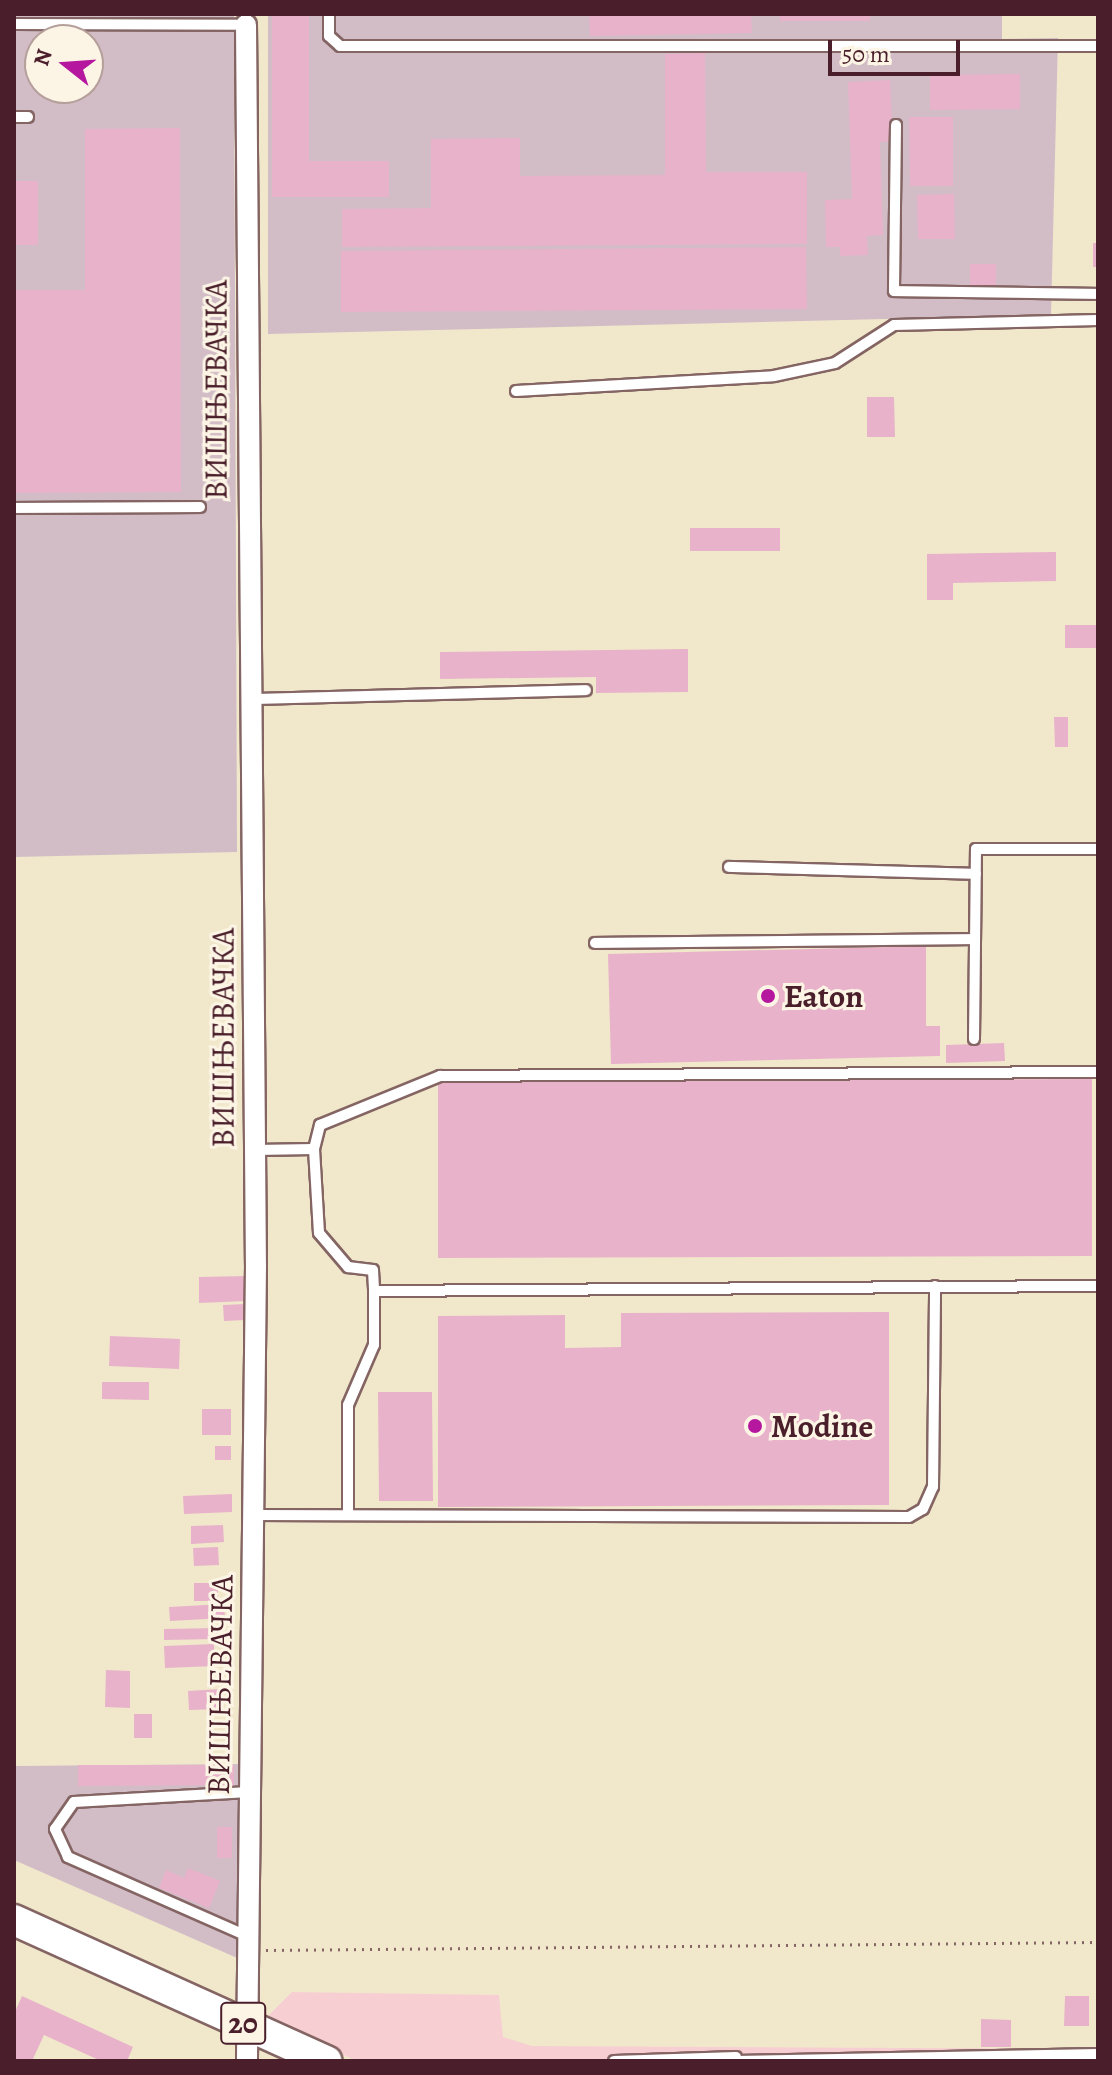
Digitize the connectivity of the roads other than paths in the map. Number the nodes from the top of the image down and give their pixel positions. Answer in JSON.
{"nodes":[{"id":1,"x":329,"y":14,"type":"edge"},
{"id":2,"x":246,"y":19,"type":"edge"},
{"id":3,"x":14,"y":24,"type":"edge"},
{"id":4,"x":1098,"y":46,"type":"edge"},
{"id":5,"x":14,"y":117,"type":"edge"},
{"id":6,"x":28,"y":117,"type":"dead end"},
{"id":7,"x":896,"y":125,"type":"dead end"},
{"id":8,"x":1098,"y":294,"type":"edge"},
{"id":9,"x":1098,"y":320,"type":"edge"},
{"id":10,"x":516,"y":391,"type":"dead end"},
{"id":11,"x":200,"y":507,"type":"dead end"},
{"id":12,"x":14,"y":508,"type":"edge"},
{"id":13,"x":586,"y":690,"type":"dead end"},
{"id":14,"x":251,"y":699,"type":"junction"},
{"id":15,"x":1098,"y":849,"type":"edge"},
{"id":16,"x":729,"y":867,"type":"dead end"},
{"id":17,"x":976,"y":874,"type":"junction"},
{"id":18,"x":975,"y":939,"type":"junction"},
{"id":19,"x":595,"y":943,"type":"dead end"},
{"id":20,"x":974,"y":1039,"type":"dead end"},
{"id":21,"x":1098,"y":1072,"type":"edge"},
{"id":22,"x":314,"y":1149,"type":"junction"},
{"id":23,"x":253,"y":1150,"type":"junction"},
{"id":24,"x":935,"y":1286,"type":"junction"},
{"id":25,"x":1098,"y":1286,"type":"edge"},
{"id":26,"x":374,"y":1291,"type":"junction"},
{"id":27,"x":252,"y":1515,"type":"junction"},
{"id":28,"x":348,"y":1515,"type":"junction"},
{"id":29,"x":249,"y":1792,"type":"junction"},
{"id":30,"x":14,"y":1920,"type":"edge"},
{"id":31,"x":247,"y":1943,"type":"junction"},
{"id":32,"x":250,"y":2026,"type":"junction"},
{"id":33,"x":1098,"y":2054,"type":"edge"},
{"id":34,"x":642,"y":2059,"type":"edge"},
{"id":35,"x":687,"y":2059,"type":"edge"},
{"id":36,"x":736,"y":2059,"type":"edge"},
{"id":37,"x":247,"y":2061,"type":"edge"},
{"id":38,"x":327,"y":2061,"type":"edge"},
{"id":39,"x":614,"y":2061,"type":"edge"}],
"edges":[{"from":1,"to":4,"type":"lane"},
{"from":2,"to":3,"type":"lane"},
{"from":2,"to":14,"type":"street","name":"ВИШЊЕВАЧКА"},
{"from":5,"to":6,"type":"lane"},
{"from":7,"to":8,"type":"lane"},
{"from":9,"to":10,"type":"lane"},
{"from":11,"to":12,"type":"lane"},
{"from":13,"to":14,"type":"lane"},
{"from":14,"to":23,"type":"street","name":"ВИШЊЕВАЧКА"},
{"from":15,"to":17,"type":"lane"},
{"from":16,"to":17,"type":"lane"},
{"from":17,"to":18,"type":"lane"},
{"from":18,"to":19,"type":"lane"},
{"from":18,"to":20,"type":"lane"},
{"from":21,"to":22,"type":"lane"},
{"from":22,"to":23,"type":"lane"},
{"from":22,"to":26,"type":"lane"},
{"from":23,"to":27,"type":"street","name":"ВИШЊЕВАЧКА"},
{"from":24,"to":25,"type":"lane"},
{"from":24,"to":26,"type":"lane"},
{"from":24,"to":28,"type":"lane"},
{"from":26,"to":28,"type":"lane"},
{"from":27,"to":28,"type":"lane"},
{"from":27,"to":29,"type":"street","name":"ВИШЊЕВАЧКА"},
{"from":29,"to":31,"type":"street","name":"ВИШЊЕВАЧКА"},
{"from":29,"to":31,"type":"lane"},
{"from":30,"to":32,"type":"main road","number":"20"},
{"from":31,"to":32,"type":"street","name":"ВИШЊЕВАЧКА"},
{"from":32,"to":37,"type":"street","name":"ВИШЊЕВАЧКА"},
{"from":32,"to":38,"type":"main road","number":"20"},
{"from":33,"to":36,"type":"lane"},
{"from":34,"to":35,"type":"lane"},
{"from":34,"to":39,"type":"lane"},
{"from":35,"to":36,"type":"lane"}]}
